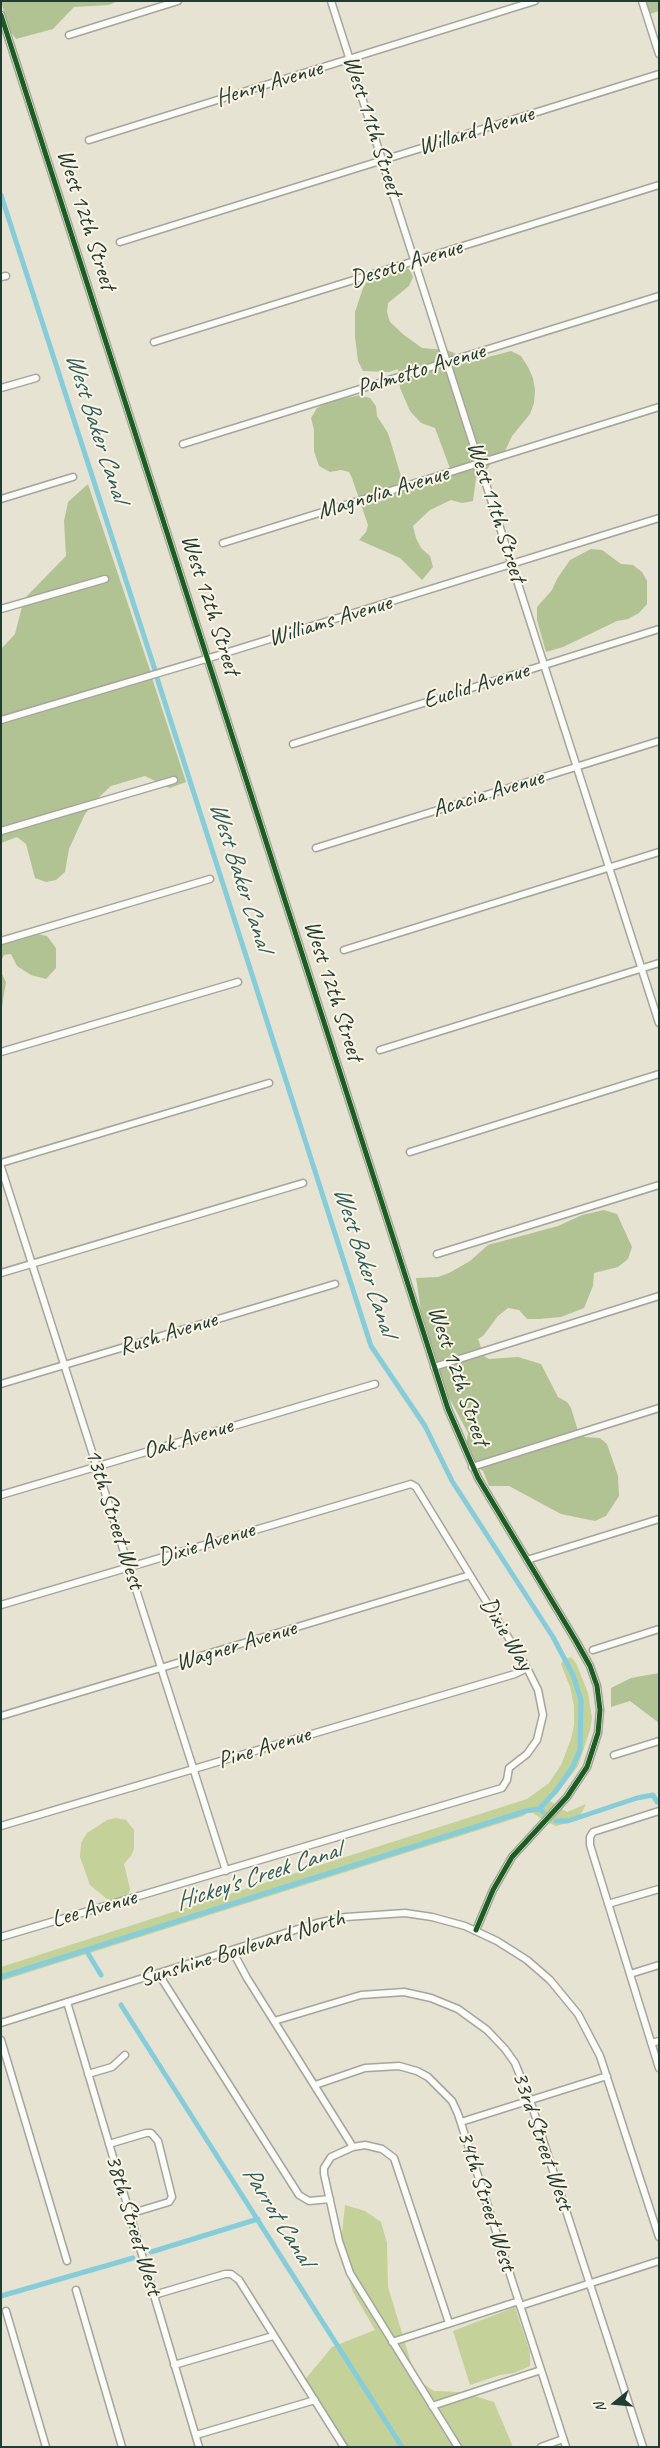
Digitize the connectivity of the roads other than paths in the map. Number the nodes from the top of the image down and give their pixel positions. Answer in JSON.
{"nodes":[{"id":1,"x":178,"y":1,"type":"edge"},
{"id":2,"x":331,"y":1,"type":"edge"},
{"id":3,"x":535,"y":1,"type":"edge"},
{"id":4,"x":642,"y":1,"type":"edge"},
{"id":5,"x":1,"y":15,"type":"edge"},
{"id":6,"x":69,"y":35,"type":"dead end"},
{"id":7,"x":659,"y":54,"type":"edge"},
{"id":8,"x":350,"y":59,"type":"junction"},
{"id":9,"x":659,"y":74,"type":"edge"},
{"id":10,"x":89,"y":140,"type":"dead end"},
{"id":11,"x":383,"y":160,"type":"junction"},
{"id":12,"x":659,"y":185,"type":"edge"},
{"id":13,"x":120,"y":242,"type":"dead end"},
{"id":14,"x":415,"y":261,"type":"junction"},
{"id":15,"x":659,"y":296,"type":"edge"},
{"id":16,"x":154,"y":342,"type":"dead end"},
{"id":17,"x":448,"y":362,"type":"junction"},
{"id":18,"x":36,"y":378,"type":"dead end"},
{"id":19,"x":1,"y":388,"type":"edge"},
{"id":20,"x":659,"y":407,"type":"edge"},
{"id":21,"x":183,"y":444,"type":"dead end"},
{"id":22,"x":480,"y":463,"type":"junction"},
{"id":23,"x":74,"y":477,"type":"dead end"},
{"id":24,"x":1,"y":499,"type":"edge"},
{"id":25,"x":659,"y":518,"type":"edge"},
{"id":26,"x":223,"y":543,"type":"dead end"},
{"id":27,"x":513,"y":564,"type":"junction"},
{"id":28,"x":105,"y":579,"type":"dead end"},
{"id":29,"x":1,"y":609,"type":"edge"},
{"id":30,"x":659,"y":629,"type":"edge"},
{"id":31,"x":209,"y":658,"type":"junction"},
{"id":32,"x":545,"y":665,"type":"junction"},
{"id":33,"x":1,"y":720,"type":"edge"},
{"id":34,"x":659,"y":741,"type":"edge"},
{"id":35,"x":293,"y":744,"type":"dead end"},
{"id":36,"x":577,"y":766,"type":"junction"},
{"id":37,"x":174,"y":780,"type":"dead end"},
{"id":38,"x":1,"y":831,"type":"edge"},
{"id":39,"x":316,"y":848,"type":"dead end"},
{"id":40,"x":659,"y":852,"type":"edge"},
{"id":41,"x":610,"y":867,"type":"junction"},
{"id":42,"x":210,"y":879,"type":"dead end"},
{"id":43,"x":1,"y":942,"type":"edge"},
{"id":44,"x":344,"y":950,"type":"dead end"},
{"id":45,"x":659,"y":963,"type":"edge"},
{"id":46,"x":642,"y":968,"type":"junction"},
{"id":47,"x":238,"y":982,"type":"dead end"},
{"id":48,"x":659,"y":1023,"type":"edge"},
{"id":49,"x":380,"y":1050,"type":"dead end"},
{"id":50,"x":1,"y":1052,"type":"edge"},
{"id":51,"x":659,"y":1074,"type":"edge"},
{"id":52,"x":269,"y":1083,"type":"dead end"},
{"id":53,"x":410,"y":1152,"type":"dead end"},
{"id":54,"x":1,"y":1165,"type":"edge"},
{"id":55,"x":303,"y":1183,"type":"dead end"},
{"id":56,"x":659,"y":1185,"type":"edge"},
{"id":57,"x":437,"y":1254,"type":"dead end"},
{"id":58,"x":32,"y":1264,"type":"junction"},
{"id":59,"x":1,"y":1273,"type":"edge"},
{"id":60,"x":335,"y":1284,"type":"dead end"},
{"id":61,"x":659,"y":1296,"type":"edge"},
{"id":62,"x":64,"y":1365,"type":"junction"},
{"id":63,"x":434,"y":1366,"type":"junction"},
{"id":64,"x":1,"y":1384,"type":"edge"},
{"id":65,"x":375,"y":1384,"type":"dead end"},
{"id":66,"x":659,"y":1408,"type":"edge"},
{"id":67,"x":97,"y":1466,"type":"junction"},
{"id":68,"x":472,"y":1467,"type":"junction"},
{"id":69,"x":411,"y":1484,"type":"joint"},
{"id":70,"x":1,"y":1494,"type":"edge"},
{"id":71,"x":659,"y":1519,"type":"edge"},
{"id":72,"x":528,"y":1560,"type":"junction"},
{"id":73,"x":129,"y":1567,"type":"junction"},
{"id":74,"x":470,"y":1575,"type":"junction"},
{"id":75,"x":1,"y":1605,"type":"edge"},
{"id":76,"x":659,"y":1629,"type":"edge"},
{"id":77,"x":593,"y":1650,"type":"dead end"},
{"id":78,"x":162,"y":1668,"type":"junction"},
{"id":79,"x":527,"y":1668,"type":"junction"},
{"id":80,"x":1,"y":1716,"type":"edge"},
{"id":81,"x":659,"y":1741,"type":"edge"},
{"id":82,"x":614,"y":1755,"type":"dead end"},
{"id":83,"x":194,"y":1769,"type":"junction"},
{"id":84,"x":502,"y":1788,"type":"joint"},
{"id":85,"x":659,"y":1811,"type":"edge"},
{"id":86,"x":1,"y":1826,"type":"edge"},
{"id":87,"x":226,"y":1870,"type":"junction"},
{"id":88,"x":659,"y":1889,"type":"edge"},
{"id":89,"x":608,"y":1904,"type":"junction"},
{"id":90,"x":476,"y":1930,"type":"junction"},
{"id":91,"x":1,"y":1937,"type":"edge"},
{"id":92,"x":232,"y":1950,"type":"junction"},
{"id":93,"x":659,"y":1966,"type":"edge"},
{"id":94,"x":158,"y":1974,"type":"junction"},
{"id":95,"x":630,"y":1974,"type":"junction"},
{"id":96,"x":67,"y":2002,"type":"junction"},
{"id":97,"x":274,"y":2021,"type":"junction"},
{"id":98,"x":1,"y":2023,"type":"edge"},
{"id":99,"x":1,"y":2040,"type":"edge"},
{"id":100,"x":659,"y":2041,"type":"edge"},
{"id":101,"x":651,"y":2044,"type":"junction"},
{"id":102,"x":125,"y":2055,"type":"dead end"},
{"id":103,"x":659,"y":2068,"type":"edge"},
{"id":104,"x":88,"y":2074,"type":"junction"},
{"id":105,"x":607,"y":2076,"type":"junction"},
{"id":106,"x":315,"y":2085,"type":"junction"},
{"id":107,"x":530,"y":2100,"type":"junction"},
{"id":108,"x":461,"y":2122,"type":"junction"},
{"id":109,"x":109,"y":2144,"type":"junction"},
{"id":110,"x":353,"y":2147,"type":"junction"},
{"id":111,"x":330,"y":2199,"type":"junction"},
{"id":112,"x":130,"y":2214,"type":"junction"},
{"id":113,"x":659,"y":2237,"type":"edge"},
{"id":114,"x":67,"y":2261,"type":"dead end"},
{"id":115,"x":659,"y":2261,"type":"edge"},
{"id":116,"x":590,"y":2284,"type":"junction"},
{"id":117,"x":76,"y":2290,"type":"dead end"},
{"id":118,"x":154,"y":2295,"type":"junction"},
{"id":119,"x":519,"y":2303,"type":"junction"},
{"id":120,"x":6,"y":2310,"type":"dead end"},
{"id":121,"x":449,"y":2323,"type":"junction"},
{"id":122,"x":273,"y":2336,"type":"junction"},
{"id":123,"x":392,"y":2342,"type":"junction"},
{"id":124,"x":174,"y":2365,"type":"junction"},
{"id":125,"x":541,"y":2370,"type":"junction"},
{"id":126,"x":315,"y":2400,"type":"junction"},
{"id":127,"x":432,"y":2406,"type":"junction"},
{"id":128,"x":196,"y":2436,"type":"junction"},
{"id":129,"x":563,"y":2439,"type":"junction"},
{"id":130,"x":46,"y":2447,"type":"edge"},
{"id":131,"x":122,"y":2447,"type":"edge"},
{"id":132,"x":199,"y":2447,"type":"edge"},
{"id":133,"x":344,"y":2447,"type":"edge"},
{"id":134,"x":458,"y":2447,"type":"edge"},
{"id":135,"x":541,"y":2447,"type":"edge"},
{"id":136,"x":566,"y":2447,"type":"edge"},
{"id":137,"x":643,"y":2447,"type":"edge"}],
"edges":[{"from":1,"to":6,"type":"street"},
{"from":2,"to":8,"type":"street","name":"West 11th Street"},
{"from":3,"to":8,"type":"street","name":"Henry Avenue"},
{"from":4,"to":7,"type":"street"},
{"from":5,"to":31,"type":"street","name":"West 12th Street"},
{"from":8,"to":10,"type":"street","name":"Henry Avenue"},
{"from":8,"to":11,"type":"street","name":"West 11th Street"},
{"from":9,"to":11,"type":"street","name":"Willard Avenue"},
{"from":11,"to":13,"type":"street","name":"Willard Avenue"},
{"from":11,"to":14,"type":"street","name":"West 11th Street"},
{"from":12,"to":14,"type":"street","name":"Desoto Avenue"},
{"from":14,"to":16,"type":"street","name":"Desoto Avenue"},
{"from":14,"to":17,"type":"street","name":"West 11th Street"},
{"from":15,"to":17,"type":"street","name":"Palmetto Avenue"},
{"from":17,"to":21,"type":"street","name":"Palmetto Avenue"},
{"from":17,"to":22,"type":"street","name":"West 11th Street"},
{"from":18,"to":19,"type":"street"},
{"from":20,"to":22,"type":"street","name":"Magnolia Avenue"},
{"from":22,"to":26,"type":"street","name":"Magnolia Avenue"},
{"from":22,"to":27,"type":"street","name":"West 11th Street"},
{"from":23,"to":24,"type":"street"},
{"from":25,"to":27,"type":"street","name":"Williams Avenue"},
{"from":27,"to":31,"type":"street","name":"Williams Avenue"},
{"from":27,"to":32,"type":"street","name":"West 11th Street"},
{"from":28,"to":29,"type":"street"},
{"from":30,"to":32,"type":"street","name":"Euclid Avenue"},
{"from":31,"to":33,"type":"street","name":"Williams Avenue"},
{"from":31,"to":63,"type":"street","name":"West 12th Street"},
{"from":32,"to":35,"type":"street","name":"Euclid Avenue"},
{"from":32,"to":36,"type":"street","name":"West 11th Street"},
{"from":34,"to":36,"type":"street","name":"Acacia Avenue"},
{"from":36,"to":39,"type":"street","name":"Acacia Avenue"},
{"from":36,"to":41,"type":"street","name":"West 11th Street"},
{"from":37,"to":38,"type":"street"},
{"from":40,"to":41,"type":"street"},
{"from":41,"to":44,"type":"street"},
{"from":41,"to":46,"type":"street","name":"West 11th Street"},
{"from":42,"to":43,"type":"street"},
{"from":45,"to":46,"type":"street"},
{"from":46,"to":48,"type":"street","name":"West 11th Street"},
{"from":46,"to":49,"type":"street"},
{"from":47,"to":50,"type":"street"},
{"from":51,"to":53,"type":"street"},
{"from":52,"to":54,"type":"street"},
{"from":54,"to":58,"type":"street","name":"13th Street West"},
{"from":55,"to":58,"type":"street"},
{"from":56,"to":57,"type":"street"},
{"from":58,"to":59,"type":"street"},
{"from":58,"to":62,"type":"street","name":"13th Street West"},
{"from":60,"to":62,"type":"street","name":"Rush Avenue"},
{"from":61,"to":63,"type":"street"},
{"from":62,"to":64,"type":"street","name":"Rush Avenue"},
{"from":62,"to":67,"type":"street","name":"13th Street West"},
{"from":63,"to":68,"type":"street","name":"West 12th Street"},
{"from":65,"to":67,"type":"street","name":"Oak Avenue"},
{"from":66,"to":68,"type":"street"},
{"from":67,"to":70,"type":"street","name":"Oak Avenue"},
{"from":67,"to":73,"type":"street","name":"13th Street West"},
{"from":68,"to":72,"type":"street","name":"West 12th Street"},
{"from":69,"to":73,"type":"street","name":"Dixie Avenue"},
{"from":69,"to":74,"type":"street","name":"Dixie Way"},
{"from":71,"to":72,"type":"street"},
{"from":72,"to":90,"type":"street","name":"West 12th Street"},
{"from":73,"to":75,"type":"street","name":"Dixie Avenue"},
{"from":73,"to":78,"type":"street","name":"13th Street West"},
{"from":74,"to":78,"type":"street","name":"Wagner Avenue"},
{"from":74,"to":79,"type":"street","name":"Dixie Way"},
{"from":76,"to":77,"type":"street"},
{"from":78,"to":80,"type":"street","name":"Wagner Avenue"},
{"from":78,"to":83,"type":"street","name":"13th Street West"},
{"from":79,"to":83,"type":"street","name":"Pine Avenue"},
{"from":79,"to":84,"type":"street","name":"Dixie Way"},
{"from":81,"to":82,"type":"street"},
{"from":83,"to":86,"type":"street","name":"Pine Avenue"},
{"from":83,"to":87,"type":"street","name":"13th Street West"},
{"from":84,"to":87,"type":"street","name":"Lee Avenue"},
{"from":85,"to":89,"type":"street"},
{"from":87,"to":91,"type":"street","name":"Lee Avenue"},
{"from":88,"to":89,"type":"street"},
{"from":89,"to":95,"type":"street"},
{"from":90,"to":92,"type":"street","name":"Sunshine Boulevard North"},
{"from":90,"to":105,"type":"street","name":"Sunshine Boulevard North"},
{"from":92,"to":94,"type":"street","name":"Sunshine Boulevard North"},
{"from":92,"to":97,"type":"street"},
{"from":93,"to":95,"type":"street"},
{"from":94,"to":96,"type":"street","name":"Sunshine Boulevard North"},
{"from":94,"to":111,"type":"street"},
{"from":95,"to":101,"type":"street"},
{"from":96,"to":98,"type":"street","name":"Sunshine Boulevard North"},
{"from":96,"to":104,"type":"street","name":"38th Street West"},
{"from":97,"to":106,"type":"street"},
{"from":97,"to":107,"type":"street","name":"33rd Street West"},
{"from":99,"to":114,"type":"street"},
{"from":100,"to":101,"type":"street"},
{"from":101,"to":103,"type":"street"},
{"from":102,"to":104,"type":"street"},
{"from":104,"to":109,"type":"street","name":"38th Street West"},
{"from":105,"to":107,"type":"street"},
{"from":105,"to":113,"type":"street","name":"Sunshine Boulevard North"},
{"from":106,"to":108,"type":"street","name":"34th Street West"},
{"from":106,"to":110,"type":"street"},
{"from":107,"to":108,"type":"street"},
{"from":107,"to":116,"type":"street","name":"33rd Street West"},
{"from":108,"to":119,"type":"street","name":"34th Street West"},
{"from":109,"to":112,"type":"street","name":"38th Street West"},
{"from":109,"to":112,"type":"street"},
{"from":110,"to":111,"type":"street"},
{"from":110,"to":121,"type":"street"},
{"from":111,"to":123,"type":"street"},
{"from":112,"to":118,"type":"street","name":"38th Street West"},
{"from":115,"to":116,"type":"street"},
{"from":116,"to":119,"type":"street"},
{"from":116,"to":137,"type":"street","name":"33rd Street West"},
{"from":117,"to":131,"type":"street"},
{"from":118,"to":122,"type":"street"},
{"from":118,"to":124,"type":"street","name":"38th Street West"},
{"from":119,"to":121,"type":"street"},
{"from":119,"to":125,"type":"street","name":"34th Street West"},
{"from":120,"to":130,"type":"street"},
{"from":121,"to":123,"type":"street"},
{"from":122,"to":124,"type":"street"},
{"from":122,"to":126,"type":"street"},
{"from":123,"to":127,"type":"street"},
{"from":124,"to":128,"type":"street","name":"38th Street West"},
{"from":125,"to":127,"type":"street"},
{"from":125,"to":129,"type":"street","name":"34th Street West"},
{"from":126,"to":128,"type":"street"},
{"from":126,"to":133,"type":"street"},
{"from":127,"to":134,"type":"street"},
{"from":128,"to":132,"type":"street","name":"38th Street West"},
{"from":129,"to":135,"type":"street"},
{"from":129,"to":136,"type":"street","name":"34th Street West"}]}
